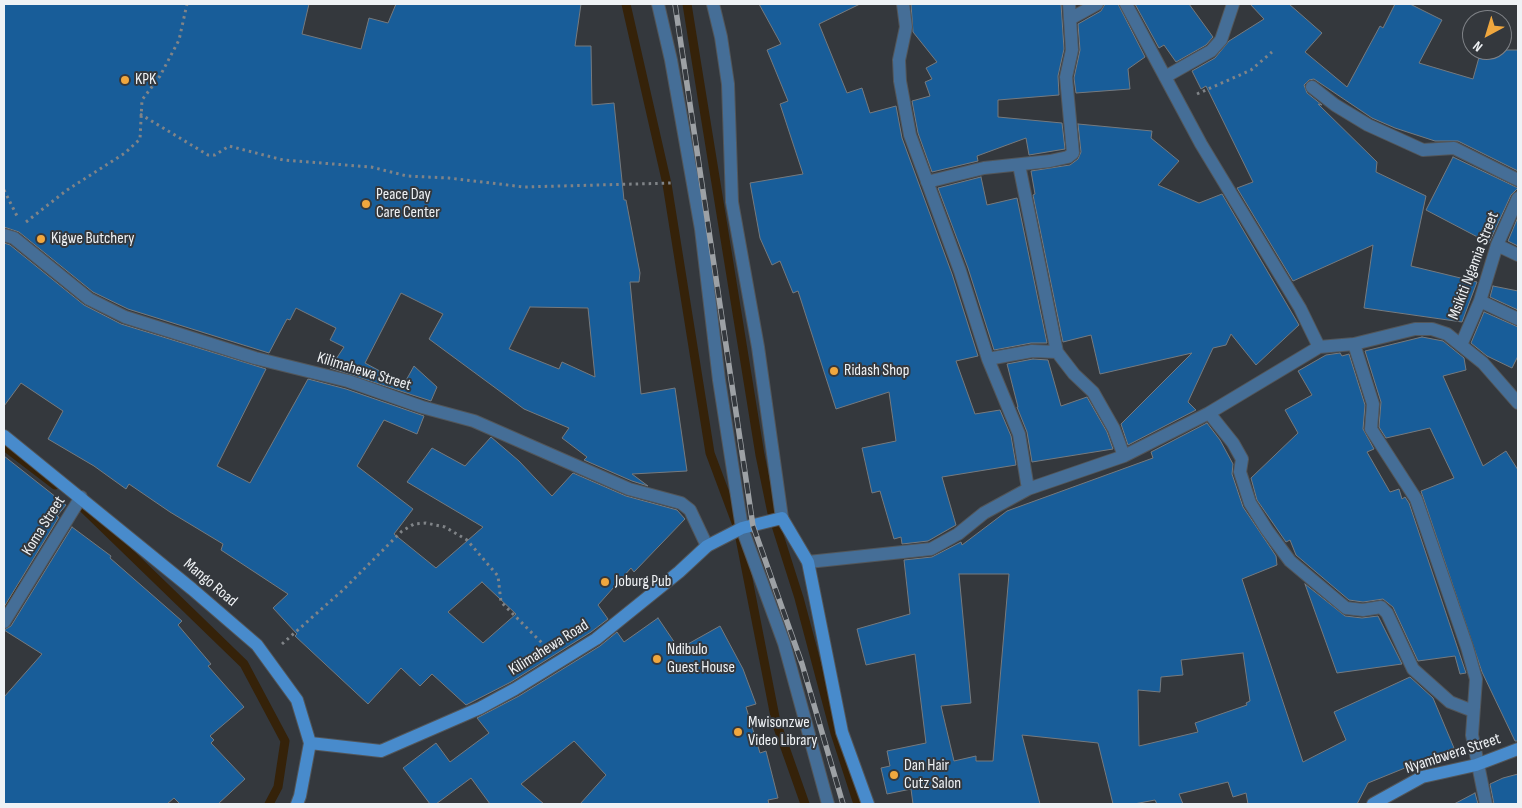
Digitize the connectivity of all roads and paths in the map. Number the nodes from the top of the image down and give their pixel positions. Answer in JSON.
{"nodes":[{"id":1,"x":187,"y":4,"type":"edge"},
{"id":2,"x":658,"y":4,"type":"edge"},
{"id":3,"x":713,"y":4,"type":"edge"},
{"id":4,"x":903,"y":4,"type":"edge"},
{"id":5,"x":1069,"y":4,"type":"edge"},
{"id":6,"x":1097,"y":4,"type":"edge"},
{"id":7,"x":1126,"y":4,"type":"edge"},
{"id":8,"x":1233,"y":4,"type":"edge"},
{"id":9,"x":1070,"y":18,"type":"junction"},
{"id":10,"x":1272,"y":52,"type":"dead end"},
{"id":11,"x":1165,"y":77,"type":"junction"},
{"id":12,"x":1312,"y":87,"type":"dead end"},
{"id":13,"x":1179,"y":102,"type":"junction"},
{"id":14,"x":140,"y":114,"type":"junction"},
{"id":15,"x":1020,"y":165,"type":"junction"},
{"id":16,"x":1518,"y":180,"type":"edge"},
{"id":17,"x":693,"y":181,"type":"junction"},
{"id":18,"x":927,"y":182,"type":"junction"},
{"id":19,"x":4,"y":190,"type":"edge"},
{"id":20,"x":1518,"y":198,"type":"edge"},
{"id":21,"x":22,"y":226,"type":"junction"},
{"id":22,"x":5,"y":235,"type":"edge"},
{"id":23,"x":1497,"y":245,"type":"junction"},
{"id":24,"x":1518,"y":255,"type":"edge"},
{"id":25,"x":1480,"y":301,"type":"junction"},
{"id":26,"x":1518,"y":318,"type":"edge"},
{"id":27,"x":1354,"y":344,"type":"junction"},
{"id":28,"x":1461,"y":345,"type":"junction"},
{"id":29,"x":1319,"y":347,"type":"junction"},
{"id":30,"x":1057,"y":352,"type":"junction"},
{"id":31,"x":988,"y":359,"type":"junction"},
{"id":32,"x":1518,"y":403,"type":"edge"},
{"id":33,"x":1209,"y":413,"type":"junction"},
{"id":34,"x":4,"y":436,"type":"edge"},
{"id":35,"x":1124,"y":456,"type":"junction"},
{"id":36,"x":1028,"y":489,"type":"junction"},
{"id":37,"x":81,"y":497,"type":"junction"},
{"id":38,"x":782,"y":518,"type":"junction"},
{"id":39,"x":742,"y":528,"type":"junction"},
{"id":40,"x":707,"y":546,"type":"junction"},
{"id":41,"x":808,"y":562,"type":"junction"},
{"id":42,"x":4,"y":622,"type":"edge"},
{"id":43,"x":547,"y":669,"type":"junction"},
{"id":44,"x":273,"y":670,"type":"junction"},
{"id":45,"x":1473,"y":711,"type":"junction"},
{"id":46,"x":310,"y":743,"type":"junction"},
{"id":47,"x":1518,"y":750,"type":"edge"},
{"id":48,"x":1476,"y":765,"type":"junction"},
{"id":49,"x":296,"y":804,"type":"edge"},
{"id":50,"x":828,"y":804,"type":"edge"},
{"id":51,"x":868,"y":804,"type":"edge"},
{"id":52,"x":1373,"y":804,"type":"edge"},
{"id":53,"x":1486,"y":804,"type":"edge"}],
"edges":[{"from":1,"to":14,"type":"path"},
{"from":2,"to":17,"type":"street"},
{"from":3,"to":38,"type":"street"},
{"from":4,"to":18,"type":"street"},
{"from":5,"to":9,"type":"street"},
{"from":6,"to":9,"type":"street"},
{"from":7,"to":11,"type":"street"},
{"from":8,"to":11,"type":"street"},
{"from":9,"to":15,"type":"street"},
{"from":10,"to":13,"type":"path"},
{"from":11,"to":13,"type":"street"},
{"from":12,"to":16,"type":"street"},
{"from":13,"to":29,"type":"street"},
{"from":14,"to":17,"type":"path"},
{"from":14,"to":21,"type":"path"},
{"from":15,"to":18,"type":"street"},
{"from":15,"to":30,"type":"street"},
{"from":17,"to":39,"type":"street"},
{"from":18,"to":31,"type":"street"},
{"from":19,"to":21,"type":"path"},
{"from":20,"to":23,"type":"street","name":"Msikiti Ngamia Street"},
{"from":21,"to":22,"type":"path"},
{"from":22,"to":40,"type":"street","name":"Kilimahewa Street"},
{"from":23,"to":24,"type":"street"},
{"from":23,"to":25,"type":"street","name":"Msikiti Ngamia Street"},
{"from":25,"to":26,"type":"street"},
{"from":25,"to":28,"type":"street","name":"Msikiti Ngamia Street"},
{"from":27,"to":28,"type":"street"},
{"from":27,"to":29,"type":"street"},
{"from":27,"to":45,"type":"street"},
{"from":28,"to":32,"type":"street"},
{"from":29,"to":33,"type":"street"},
{"from":30,"to":31,"type":"street"},
{"from":30,"to":35,"type":"street"},
{"from":31,"to":36,"type":"street"},
{"from":33,"to":35,"type":"street"},
{"from":33,"to":45,"type":"street"},
{"from":34,"to":37,"type":"street","name":"Mango Road"},
{"from":35,"to":36,"type":"street"},
{"from":36,"to":41,"type":"street"},
{"from":37,"to":42,"type":"street","name":"Koma Street"},
{"from":37,"to":44,"type":"street","name":"Mango Road"},
{"from":38,"to":39,"type":"street","name":"Kilimahewa Road"},
{"from":38,"to":41,"type":"street"},
{"from":39,"to":40,"type":"street","name":"Kilimahewa Road"},
{"from":39,"to":50,"type":"street"},
{"from":40,"to":43,"type":"street","name":"Kilimahewa Road"},
{"from":41,"to":51,"type":"street"},
{"from":43,"to":44,"type":"path"},
{"from":43,"to":46,"type":"street","name":"Kilimahewa Road"},
{"from":44,"to":46,"type":"street","name":"Mango Road"},
{"from":45,"to":48,"type":"street"},
{"from":46,"to":49,"type":"street","name":"Mango Road"},
{"from":47,"to":48,"type":"street","name":"Nyambwera Street"},
{"from":48,"to":52,"type":"street","name":"Nyambwera Street"},
{"from":48,"to":53,"type":"street"}]}
